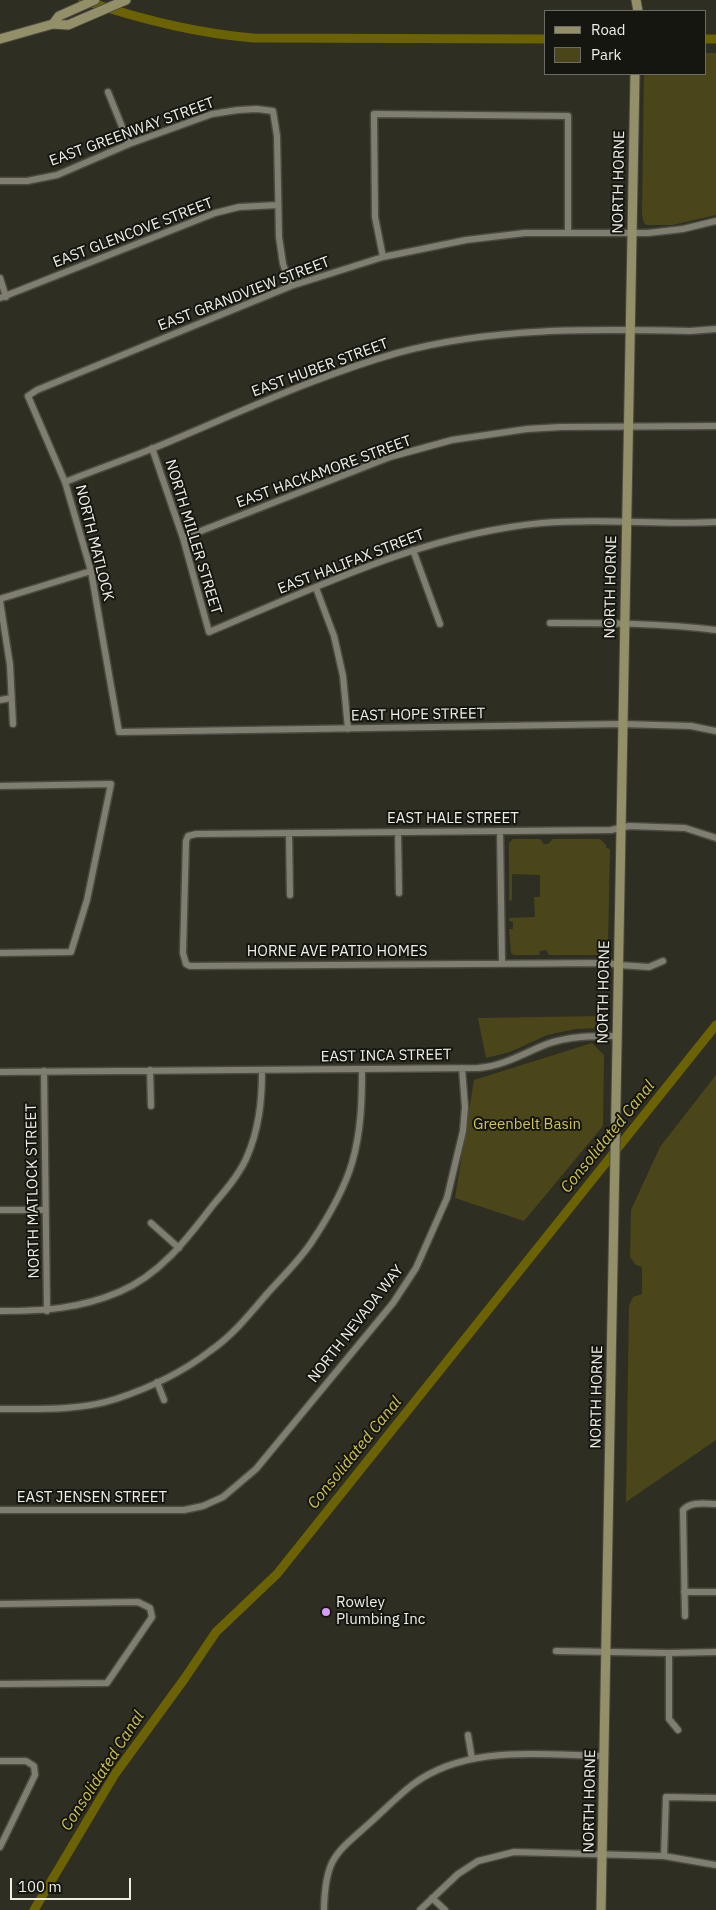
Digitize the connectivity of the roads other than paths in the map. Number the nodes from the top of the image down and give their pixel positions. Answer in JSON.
{"nodes":[{"id":1,"x":95,"y":0,"type":"edge"},
{"id":2,"x":125,"y":1,"type":"edge"},
{"id":3,"x":53,"y":24,"type":"junction"},
{"id":4,"x":0,"y":39,"type":"edge"},
{"id":5,"x":635,"y":75,"type":"edge"},
{"id":6,"x":108,"y":92,"type":"dead end"},
{"id":7,"x":130,"y":144,"type":"junction"},
{"id":8,"x":0,"y":181,"type":"edge"},
{"id":9,"x":278,"y":206,"type":"junction"},
{"id":10,"x":716,"y":221,"type":"edge"},
{"id":11,"x":568,"y":232,"type":"junction"},
{"id":12,"x":632,"y":234,"type":"junction"},
{"id":13,"x":383,"y":256,"type":"junction"},
{"id":14,"x":0,"y":278,"type":"edge"},
{"id":15,"x":291,"y":286,"type":"junction"},
{"id":16,"x":3,"y":297,"type":"edge"},
{"id":17,"x":716,"y":329,"type":"edge"},
{"id":18,"x":630,"y":330,"type":"junction"},
{"id":19,"x":28,"y":396,"type":"joint"},
{"id":20,"x":716,"y":426,"type":"edge"},
{"id":21,"x":629,"y":427,"type":"junction"},
{"id":22,"x":152,"y":448,"type":"junction"},
{"id":23,"x":65,"y":482,"type":"junction"},
{"id":24,"x":627,"y":522,"type":"junction"},
{"id":25,"x":716,"y":522,"type":"edge"},
{"id":26,"x":183,"y":538,"type":"junction"},
{"id":27,"x":413,"y":550,"type":"junction"},
{"id":28,"x":91,"y":571,"type":"junction"},
{"id":29,"x":316,"y":588,"type":"junction"},
{"id":30,"x":0,"y":600,"type":"edge"},
{"id":31,"x":550,"y":623,"type":"dead end"},
{"id":32,"x":440,"y":624,"type":"dead end"},
{"id":33,"x":624,"y":624,"type":"junction"},
{"id":34,"x":716,"y":630,"type":"edge"},
{"id":35,"x":209,"y":632,"type":"joint"},
{"id":36,"x":11,"y":698,"type":"junction"},
{"id":37,"x":0,"y":700,"type":"edge"},
{"id":38,"x":13,"y":724,"type":"dead end"},
{"id":39,"x":622,"y":724,"type":"junction"},
{"id":40,"x":348,"y":729,"type":"junction"},
{"id":41,"x":716,"y":731,"type":"edge"},
{"id":42,"x":119,"y":732,"type":"joint"},
{"id":43,"x":0,"y":786,"type":"edge"},
{"id":44,"x":621,"y":828,"type":"junction"},
{"id":45,"x":500,"y":831,"type":"junction"},
{"id":46,"x":398,"y":832,"type":"junction"},
{"id":47,"x":290,"y":833,"type":"junction"},
{"id":48,"x":188,"y":836,"type":"joint"},
{"id":49,"x":716,"y":838,"type":"edge"},
{"id":50,"x":398,"y":893,"type":"dead end"},
{"id":51,"x":290,"y":894,"type":"dead end"},
{"id":52,"x":0,"y":953,"type":"edge"},
{"id":53,"x":664,"y":961,"type":"dead end"},
{"id":54,"x":502,"y":963,"type":"junction"},
{"id":55,"x":618,"y":965,"type":"junction"},
{"id":56,"x":616,"y":1036,"type":"junction"},
{"id":57,"x":462,"y":1068,"type":"junction"},
{"id":58,"x":362,"y":1069,"type":"junction"},
{"id":59,"x":150,"y":1070,"type":"junction"},
{"id":60,"x":262,"y":1070,"type":"junction"},
{"id":61,"x":44,"y":1071,"type":"junction"},
{"id":62,"x":0,"y":1072,"type":"edge"},
{"id":63,"x":151,"y":1106,"type":"dead end"},
{"id":64,"x":0,"y":1210,"type":"edge"},
{"id":65,"x":45,"y":1210,"type":"junction"},
{"id":66,"x":151,"y":1223,"type":"dead end"},
{"id":67,"x":179,"y":1248,"type":"junction"},
{"id":68,"x":47,"y":1310,"type":"junction"},
{"id":69,"x":0,"y":1311,"type":"edge"},
{"id":70,"x":157,"y":1382,"type":"junction"},
{"id":71,"x":164,"y":1400,"type":"dead end"},
{"id":72,"x":0,"y":1409,"type":"edge"},
{"id":73,"x":716,"y":1504,"type":"edge"},
{"id":74,"x":0,"y":1510,"type":"edge"},
{"id":75,"x":184,"y":1510,"type":"joint"},
{"id":76,"x":684,"y":1592,"type":"junction"},
{"id":77,"x":716,"y":1592,"type":"edge"},
{"id":78,"x":0,"y":1604,"type":"edge"},
{"id":79,"x":685,"y":1616,"type":"dead end"},
{"id":80,"x":556,"y":1651,"type":"dead end"},
{"id":81,"x":607,"y":1652,"type":"junction"},
{"id":82,"x":716,"y":1652,"type":"edge"},
{"id":83,"x":669,"y":1653,"type":"junction"},
{"id":84,"x":0,"y":1684,"type":"edge"},
{"id":85,"x":678,"y":1730,"type":"dead end"},
{"id":86,"x":468,"y":1734,"type":"dead end"},
{"id":87,"x":605,"y":1756,"type":"junction"},
{"id":88,"x":472,"y":1759,"type":"junction"},
{"id":89,"x":0,"y":1761,"type":"edge"},
{"id":90,"x":716,"y":1798,"type":"edge"},
{"id":91,"x":0,"y":1847,"type":"edge"},
{"id":92,"x":603,"y":1855,"type":"junction"},
{"id":93,"x":664,"y":1856,"type":"junction"},
{"id":94,"x":716,"y":1865,"type":"edge"},
{"id":95,"x":432,"y":1898,"type":"junction"},
{"id":96,"x":324,"y":1910,"type":"edge"},
{"id":97,"x":420,"y":1910,"type":"edge"},
{"id":98,"x":445,"y":1910,"type":"edge"},
{"id":99,"x":601,"y":1910,"type":"edge"}],
"edges":[{"from":1,"to":3,"type":"street"},
{"from":2,"to":3,"type":"street"},
{"from":3,"to":4,"type":"street"},
{"from":5,"to":12,"type":"street","name":"NORTH HORNE"},
{"from":6,"to":7,"type":"street"},
{"from":7,"to":8,"type":"street","name":"EAST GREENWAY STREET"},
{"from":7,"to":9,"type":"street","name":"EAST GREENWAY STREET"},
{"from":9,"to":15,"type":"street"},
{"from":9,"to":16,"type":"street","name":"EAST GLENCOVE STREET"},
{"from":10,"to":12,"type":"street","name":"EAST GRANDVIEW STREET"},
{"from":11,"to":12,"type":"street","name":"EAST GRANDVIEW STREET"},
{"from":11,"to":13,"type":"street","name":"EAST GRANDVIEW STREET"},
{"from":11,"to":13,"type":"street"},
{"from":12,"to":18,"type":"street","name":"NORTH HORNE"},
{"from":13,"to":15,"type":"street","name":"EAST GRANDVIEW STREET"},
{"from":14,"to":16,"type":"street"},
{"from":15,"to":19,"type":"street","name":"EAST GRANDVIEW STREET"},
{"from":17,"to":18,"type":"street","name":"EAST HUBER STREET"},
{"from":18,"to":21,"type":"street","name":"NORTH HORNE"},
{"from":18,"to":22,"type":"street","name":"EAST HUBER STREET"},
{"from":19,"to":23,"type":"street","name":"NORTH MATLOCK"},
{"from":20,"to":21,"type":"street","name":"EAST HACKAMORE STREET"},
{"from":21,"to":24,"type":"street","name":"NORTH HORNE"},
{"from":21,"to":26,"type":"street","name":"EAST HACKAMORE STREET"},
{"from":22,"to":23,"type":"street","name":"EAST HUBER STREET"},
{"from":22,"to":26,"type":"street","name":"NORTH MILLER STREET"},
{"from":23,"to":28,"type":"street","name":"NORTH MATLOCK"},
{"from":24,"to":25,"type":"street","name":"EAST HALIFAX STREET"},
{"from":24,"to":27,"type":"street","name":"EAST HALIFAX STREET"},
{"from":24,"to":33,"type":"street","name":"NORTH HORNE"},
{"from":26,"to":35,"type":"street","name":"NORTH MILLER STREET"},
{"from":27,"to":29,"type":"street","name":"EAST HALIFAX STREET"},
{"from":27,"to":32,"type":"street"},
{"from":28,"to":30,"type":"street"},
{"from":28,"to":42,"type":"street","name":"NORTH MATLOCK"},
{"from":29,"to":35,"type":"street","name":"EAST HALIFAX STREET"},
{"from":29,"to":40,"type":"street"},
{"from":30,"to":36,"type":"street"},
{"from":31,"to":33,"type":"street"},
{"from":33,"to":34,"type":"street"},
{"from":33,"to":39,"type":"street","name":"NORTH HORNE"},
{"from":36,"to":37,"type":"street"},
{"from":36,"to":38,"type":"street"},
{"from":39,"to":40,"type":"street","name":"EAST HOPE STREET"},
{"from":39,"to":41,"type":"street","name":"EAST HOPE STREET"},
{"from":39,"to":44,"type":"street","name":"NORTH HORNE"},
{"from":40,"to":42,"type":"street","name":"EAST HOPE STREET"},
{"from":43,"to":52,"type":"street"},
{"from":44,"to":45,"type":"street","name":"EAST HALE STREET"},
{"from":44,"to":49,"type":"street","name":"EAST HALE STREET"},
{"from":44,"to":55,"type":"street","name":"NORTH HORNE"},
{"from":45,"to":46,"type":"street","name":"EAST HALE STREET"},
{"from":45,"to":54,"type":"street"},
{"from":46,"to":47,"type":"street","name":"EAST HALE STREET"},
{"from":46,"to":50,"type":"street"},
{"from":47,"to":48,"type":"street","name":"EAST HALE STREET"},
{"from":47,"to":51,"type":"street"},
{"from":48,"to":54,"type":"street","name":"HORNE AVE PATIO HOMES"},
{"from":53,"to":55,"type":"street","name":"HORNE AVE PATIO HOMES"},
{"from":54,"to":55,"type":"street","name":"HORNE AVE PATIO HOMES"},
{"from":55,"to":56,"type":"street","name":"NORTH HORNE"},
{"from":56,"to":57,"type":"street","name":"EAST INCA STREET"},
{"from":56,"to":81,"type":"street","name":"NORTH HORNE"},
{"from":57,"to":58,"type":"street","name":"EAST INCA STREET"},
{"from":57,"to":75,"type":"street","name":"NORTH NEVADA WAY"},
{"from":58,"to":60,"type":"street","name":"EAST INCA STREET"},
{"from":58,"to":70,"type":"street"},
{"from":59,"to":60,"type":"street","name":"EAST INCA STREET"},
{"from":59,"to":61,"type":"street","name":"EAST INCA STREET"},
{"from":59,"to":63,"type":"street"},
{"from":60,"to":67,"type":"street"},
{"from":61,"to":62,"type":"street","name":"EAST INCA STREET"},
{"from":61,"to":65,"type":"street","name":"NORTH MATLOCK STREET"},
{"from":64,"to":65,"type":"street"},
{"from":65,"to":68,"type":"street","name":"NORTH MATLOCK STREET"},
{"from":66,"to":67,"type":"street"},
{"from":67,"to":68,"type":"street"},
{"from":68,"to":69,"type":"street"},
{"from":70,"to":71,"type":"street"},
{"from":70,"to":72,"type":"street"},
{"from":73,"to":76,"type":"street"},
{"from":74,"to":75,"type":"street","name":"EAST JENSEN STREET"},
{"from":76,"to":77,"type":"street"},
{"from":76,"to":79,"type":"street"},
{"from":78,"to":84,"type":"street"},
{"from":80,"to":81,"type":"street"},
{"from":81,"to":83,"type":"street"},
{"from":81,"to":87,"type":"street","name":"NORTH HORNE"},
{"from":82,"to":83,"type":"street"},
{"from":83,"to":85,"type":"street"},
{"from":86,"to":88,"type":"street"},
{"from":87,"to":88,"type":"street"},
{"from":87,"to":92,"type":"street","name":"NORTH HORNE"},
{"from":88,"to":96,"type":"street"},
{"from":89,"to":91,"type":"street"},
{"from":90,"to":93,"type":"street"},
{"from":92,"to":93,"type":"street"},
{"from":92,"to":95,"type":"street"},
{"from":92,"to":99,"type":"street","name":"NORTH HORNE"},
{"from":93,"to":94,"type":"street"},
{"from":95,"to":97,"type":"street"},
{"from":95,"to":98,"type":"street"}]}
